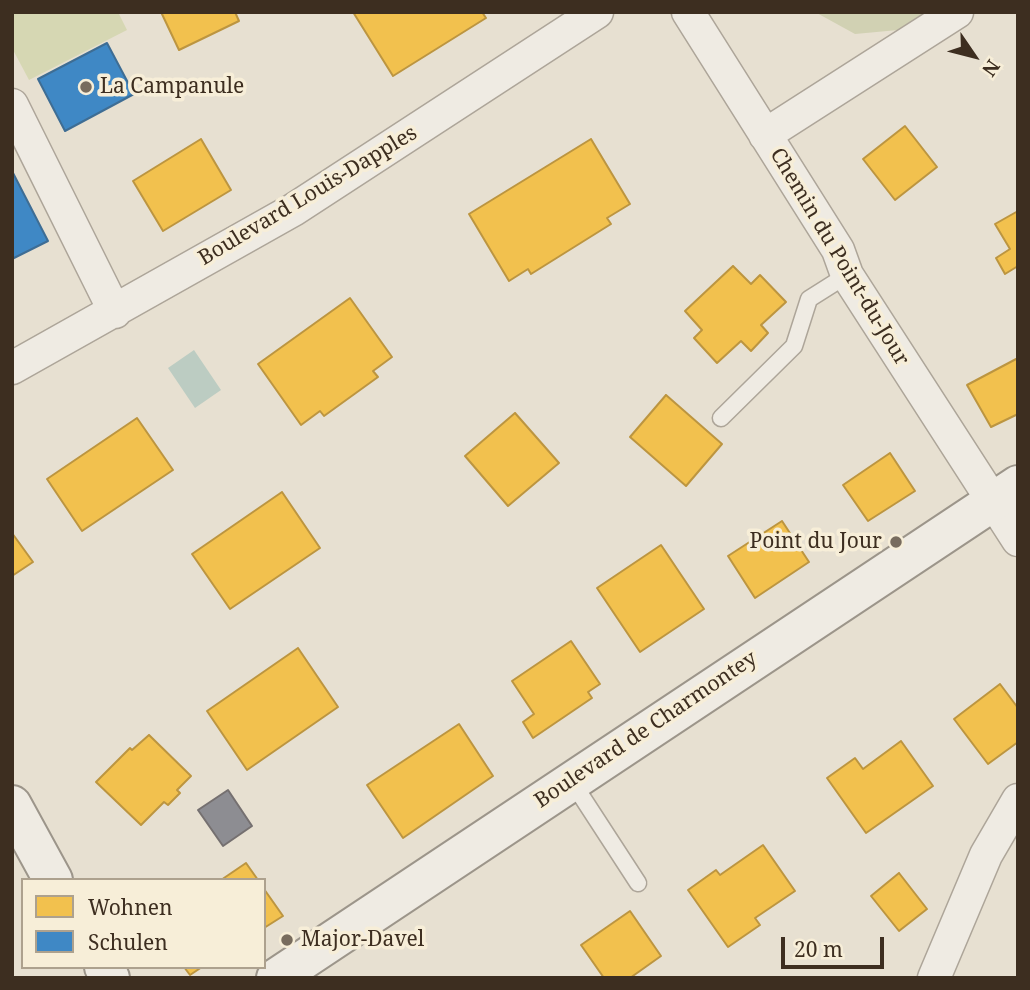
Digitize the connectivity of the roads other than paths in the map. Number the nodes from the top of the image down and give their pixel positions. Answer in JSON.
{"nodes":[{"id":1,"x":597,"y":12,"type":"edge"},
{"id":2,"x":688,"y":12,"type":"edge"},
{"id":3,"x":957,"y":12,"type":"edge"},
{"id":4,"x":12,"y":105,"type":"edge"},
{"id":5,"x":765,"y":135,"type":"junction"},
{"id":6,"x":847,"y":275,"type":"junction"},
{"id":7,"x":115,"y":312,"type":"junction"},
{"id":8,"x":12,"y":368,"type":"edge"},
{"id":9,"x":721,"y":418,"type":"dead end"},
{"id":10,"x":1005,"y":493,"type":"edge"},
{"id":11,"x":1018,"y":540,"type":"edge"},
{"id":12,"x":571,"y":780,"type":"junction"},
{"id":13,"x":1018,"y":800,"type":"edge"},
{"id":14,"x":12,"y":805,"type":"edge"},
{"id":15,"x":53,"y":878,"type":"edge"},
{"id":16,"x":638,"y":883,"type":"dead end"},
{"id":17,"x":275,"y":978,"type":"edge"},
{"id":18,"x":934,"y":978,"type":"edge"}],
"edges":[{"from":1,"to":7,"type":"street","name":"Boulevard Louis-Dapples"},
{"from":2,"to":5,"type":"street","name":"Chemin du Point-du-Jour"},
{"from":3,"to":5,"type":"street"},
{"from":4,"to":7,"type":"street"},
{"from":5,"to":6,"type":"street","name":"Chemin du Point-du-Jour"},
{"from":6,"to":9,"type":"lane"},
{"from":6,"to":10,"type":"street","name":"Chemin du Point-du-Jour"},
{"from":7,"to":8,"type":"street","name":"Boulevard Louis-Dapples"},
{"from":10,"to":11,"type":"street","name":"Chemin du Point-du-Jour"},
{"from":10,"to":12,"type":"street","name":"Boulevard de Charmontey"},
{"from":12,"to":16,"type":"lane"},
{"from":12,"to":17,"type":"street","name":"Boulevard de Charmontey"},
{"from":13,"to":18,"type":"street"},
{"from":14,"to":15,"type":"street"}]}
